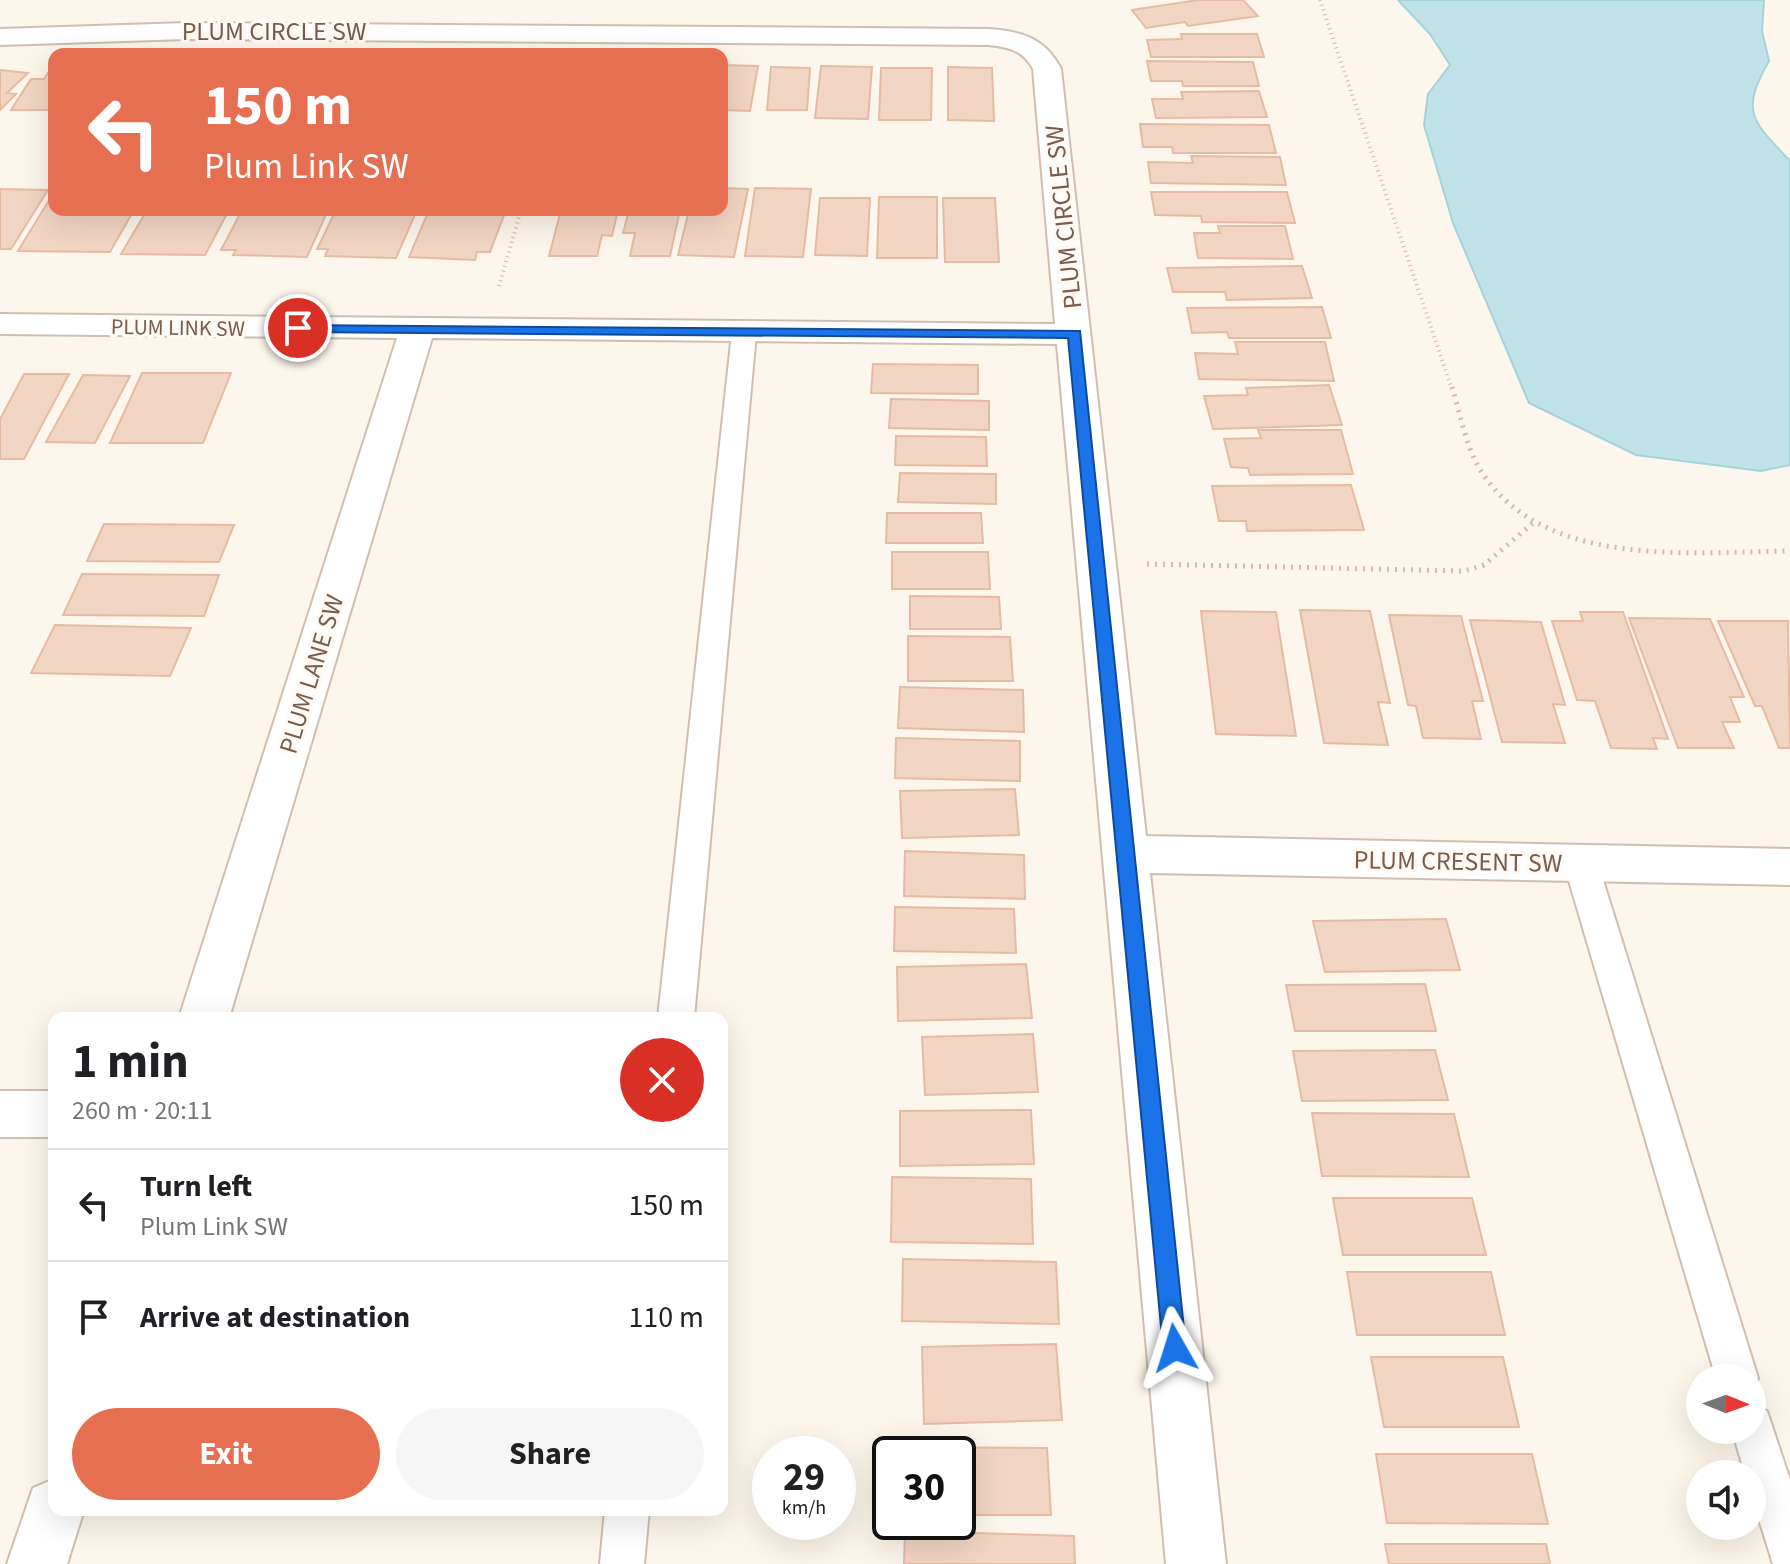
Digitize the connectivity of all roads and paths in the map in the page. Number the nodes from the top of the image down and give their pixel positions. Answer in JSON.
{"nodes":[{"id":1,"x":1320,"y":0,"type":"edge"},
{"id":2,"x":0,"y":37,"type":"edge"},
{"id":3,"x":519,"y":216,"type":"edge"},
{"id":4,"x":0,"y":324,"type":"edge"},
{"id":5,"x":417,"y":330,"type":"junction"},
{"id":6,"x":487,"y":331,"type":"junction"},
{"id":7,"x":744,"y":333,"type":"junction"},
{"id":8,"x":1075,"y":334,"type":"junction"},
{"id":9,"x":1534,"y":522,"type":"junction"},
{"id":10,"x":1790,"y":551,"type":"edge"},
{"id":11,"x":1098,"y":563,"type":"junction"},
{"id":12,"x":1125,"y":854,"type":"junction"},
{"id":13,"x":1581,"y":864,"type":"junction"},
{"id":14,"x":1790,"y":867,"type":"edge"},
{"id":15,"x":206,"y":1012,"type":"edge"},
{"id":16,"x":677,"y":1012,"type":"edge"},
{"id":17,"x":0,"y":1114,"type":"edge"},
{"id":18,"x":48,"y":1114,"type":"edge"},
{"id":19,"x":1733,"y":1364,"type":"edge"},
{"id":20,"x":1757,"y":1444,"type":"edge"},
{"id":21,"x":52,"y":1516,"type":"edge"},
{"id":22,"x":626,"y":1516,"type":"edge"},
{"id":23,"x":1790,"y":1551,"type":"edge"},
{"id":24,"x":37,"y":1564,"type":"edge"},
{"id":25,"x":622,"y":1564,"type":"edge"},
{"id":26,"x":1196,"y":1564,"type":"edge"}],
"edges":[{"from":1,"to":9,"type":"path"},
{"from":2,"to":8,"type":"street","name":"PLUM CIRCLE SW"},
{"from":3,"to":6,"type":"path"},
{"from":4,"to":5,"type":"street","name":"PLUM LINK SW"},
{"from":5,"to":6,"type":"street","name":"PLUM LINK SW"},
{"from":5,"to":15,"type":"street","name":"PLUM LANE SW"},
{"from":6,"to":7,"type":"street","name":"PLUM LINK SW"},
{"from":7,"to":8,"type":"street","name":"PLUM LINK SW"},
{"from":7,"to":16,"type":"lane"},
{"from":8,"to":11,"type":"street","name":"PLUM CIRCLE SW"},
{"from":9,"to":10,"type":"path"},
{"from":9,"to":11,"type":"path"},
{"from":11,"to":12,"type":"street","name":"PLUM CIRCLE SW"},
{"from":12,"to":13,"type":"street","name":"PLUM CRESENT SW"},
{"from":12,"to":26,"type":"street","name":"PLUM CIRCLE SW"},
{"from":13,"to":14,"type":"street","name":"PLUM CRESENT SW"},
{"from":13,"to":19,"type":"lane"},
{"from":17,"to":18,"type":"street"},
{"from":20,"to":23,"type":"lane"},
{"from":21,"to":24,"type":"street"},
{"from":22,"to":25,"type":"lane"}]}
